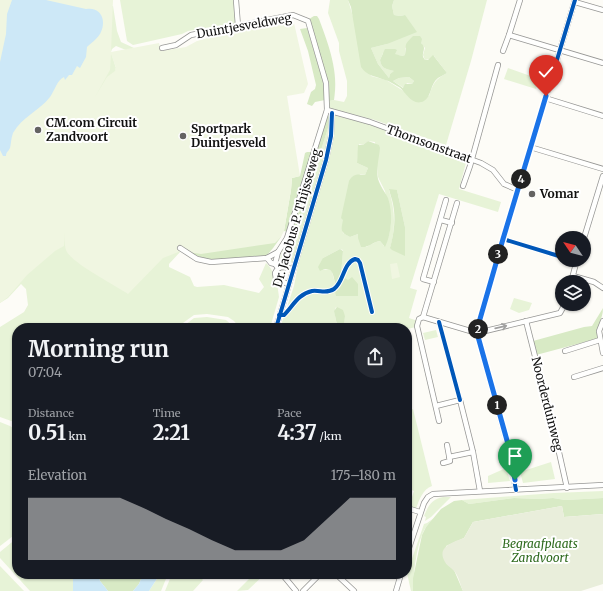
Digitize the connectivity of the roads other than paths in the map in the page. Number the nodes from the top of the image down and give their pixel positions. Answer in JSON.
{"nodes":[{"id":1,"x":236,"y":0,"type":"edge"},
{"id":2,"x":520,"y":0,"type":"edge"},
{"id":3,"x":575,"y":1,"type":"edge"},
{"id":4,"x":603,"y":10,"type":"edge"},
{"id":5,"x":238,"y":26,"type":"junction"},
{"id":6,"x":509,"y":35,"type":"junction"},
{"id":7,"x":162,"y":48,"type":"dead end"},
{"id":8,"x":561,"y":50,"type":"junction"},
{"id":9,"x":503,"y":51,"type":"dead end"},
{"id":10,"x":603,"y":63,"type":"edge"},
{"id":11,"x":498,"y":65,"type":"dead end"},
{"id":12,"x":545,"y":98,"type":"junction"},
{"id":13,"x":327,"y":110,"type":"junction"},
{"id":14,"x":332,"y":113,"type":"junction"},
{"id":15,"x":603,"y":116,"type":"edge"},
{"id":16,"x":530,"y":147,"type":"junction"},
{"id":17,"x":471,"y":160,"type":"junction"},
{"id":18,"x":603,"y":169,"type":"edge"},
{"id":19,"x":603,"y":176,"type":"edge"},
{"id":20,"x":463,"y":186,"type":"dead end"},
{"id":21,"x":518,"y":190,"type":"junction"},
{"id":22,"x":446,"y":200,"type":"dead end"},
{"id":23,"x":457,"y":203,"type":"dead end"},
{"id":24,"x":441,"y":220,"type":"junction"},
{"id":25,"x":452,"y":223,"type":"junction"},
{"id":26,"x":586,"y":231,"type":"edge"},
{"id":27,"x":180,"y":248,"type":"dead end"},
{"id":28,"x":278,"y":252,"type":"junction"},
{"id":29,"x":267,"y":258,"type":"junction"},
{"id":30,"x":277,"y":266,"type":"junction"},
{"id":31,"x":293,"y":270,"type":"junction"},
{"id":32,"x":591,"y":281,"type":"edge"},
{"id":33,"x":434,"y":282,"type":"junction"},
{"id":34,"x":288,"y":284,"type":"junction"},
{"id":35,"x":603,"y":288,"type":"edge"},
{"id":36,"x":561,"y":311,"type":"edge"},
{"id":37,"x":423,"y":317,"type":"junction"},
{"id":38,"x":526,"y":321,"type":"junction"},
{"id":39,"x":603,"y":321,"type":"edge"},
{"id":40,"x":277,"y":323,"type":"edge"},
{"id":41,"x":477,"y":333,"type":"junction"},
{"id":42,"x":600,"y":340,"type":"junction"},
{"id":43,"x":564,"y":351,"type":"dead end"},
{"id":44,"x":603,"y":353,"type":"edge"},
{"id":45,"x":603,"y":368,"type":"edge"},
{"id":46,"x":574,"y":377,"type":"dead end"},
{"id":47,"x":436,"y":406,"type":"junction"},
{"id":48,"x":439,"y":421,"type":"dead end"},
{"id":49,"x":447,"y":445,"type":"dead end"},
{"id":50,"x":473,"y":452,"type":"junction"},
{"id":51,"x":449,"y":457,"type":"junction"},
{"id":52,"x":443,"y":463,"type":"dead end"},
{"id":53,"x":603,"y":485,"type":"edge"},
{"id":54,"x":567,"y":488,"type":"junction"},
{"id":55,"x":516,"y":490,"type":"junction"},
{"id":56,"x":480,"y":491,"type":"junction"},
{"id":57,"x":412,"y":510,"type":"edge"},
{"id":58,"x":420,"y":512,"type":"junction"},
{"id":59,"x":412,"y":538,"type":"edge"},
{"id":60,"x":286,"y":579,"type":"edge"},
{"id":61,"x":315,"y":579,"type":"edge"},
{"id":62,"x":341,"y":579,"type":"edge"},
{"id":63,"x":400,"y":579,"type":"edge"},
{"id":64,"x":296,"y":591,"type":"edge"},
{"id":65,"x":303,"y":591,"type":"edge"},
{"id":66,"x":354,"y":591,"type":"edge"},
{"id":67,"x":396,"y":591,"type":"edge"}],
"edges":[{"from":1,"to":5,"type":"street"},
{"from":2,"to":6,"type":"street"},
{"from":3,"to":4,"type":"street"},
{"from":3,"to":8,"type":"street"},
{"from":5,"to":7,"type":"street","name":"Duintjesveldweg"},
{"from":5,"to":13,"type":"street","name":"Duintjesveldweg"},
{"from":6,"to":8,"type":"street"},
{"from":6,"to":9,"type":"street"},
{"from":8,"to":10,"type":"street"},
{"from":8,"to":12,"type":"street"},
{"from":11,"to":17,"type":"street"},
{"from":12,"to":15,"type":"street"},
{"from":12,"to":16,"type":"street"},
{"from":13,"to":14,"type":"street"},
{"from":13,"to":28,"type":"street","name":"Duintjesveldweg"},
{"from":14,"to":17,"type":"street","name":"Thomsonstraat"},
{"from":14,"to":31,"type":"street","name":"Dr. Jacobus P. Thijsseweg"},
{"from":16,"to":18,"type":"street"},
{"from":16,"to":21,"type":"street"},
{"from":17,"to":20,"type":"street"},
{"from":17,"to":21,"type":"street","name":"Thomsonstraat"},
{"from":19,"to":26,"type":"street"},
{"from":21,"to":41,"type":"street"},
{"from":22,"to":24,"type":"street"},
{"from":23,"to":25,"type":"street"},
{"from":24,"to":25,"type":"street"},
{"from":24,"to":33,"type":"street"},
{"from":25,"to":33,"type":"street"},
{"from":27,"to":29,"type":"street"},
{"from":28,"to":29,"type":"street"},
{"from":28,"to":30,"type":"street","name":"Duintjesveldweg"},
{"from":29,"to":30,"type":"street"},
{"from":30,"to":31,"type":"street"},
{"from":30,"to":34,"type":"street"},
{"from":31,"to":34,"type":"street","name":"Dr. Jacobus P. Thijsseweg"},
{"from":32,"to":35,"type":"street"},
{"from":33,"to":37,"type":"street"},
{"from":34,"to":40,"type":"street","name":"Dr. Jacobus P. Thijsseweg"},
{"from":36,"to":38,"type":"street"},
{"from":37,"to":41,"type":"street"},
{"from":37,"to":47,"type":"street"},
{"from":41,"to":38,"type":"street","one_way":true},
{"from":38,"to":54,"type":"street","name":"Noorderduinweg"},
{"from":39,"to":42,"type":"street"},
{"from":41,"to":55,"type":"street"},
{"from":42,"to":43,"type":"street"},
{"from":42,"to":44,"type":"street"},
{"from":45,"to":46,"type":"street"},
{"from":47,"to":48,"type":"street"},
{"from":47,"to":50,"type":"street"},
{"from":49,"to":51,"type":"street"},
{"from":50,"to":51,"type":"street"},
{"from":50,"to":56,"type":"street"},
{"from":51,"to":52,"type":"street"},
{"from":53,"to":54,"type":"street"},
{"from":54,"to":55,"type":"street"},
{"from":55,"to":56,"type":"street"},
{"from":56,"to":58,"type":"street"},
{"from":57,"to":58,"type":"street"},
{"from":58,"to":59,"type":"street"},
{"from":60,"to":64,"type":"street"},
{"from":61,"to":65,"type":"street"},
{"from":62,"to":66,"type":"street"},
{"from":63,"to":67,"type":"street"}]}
